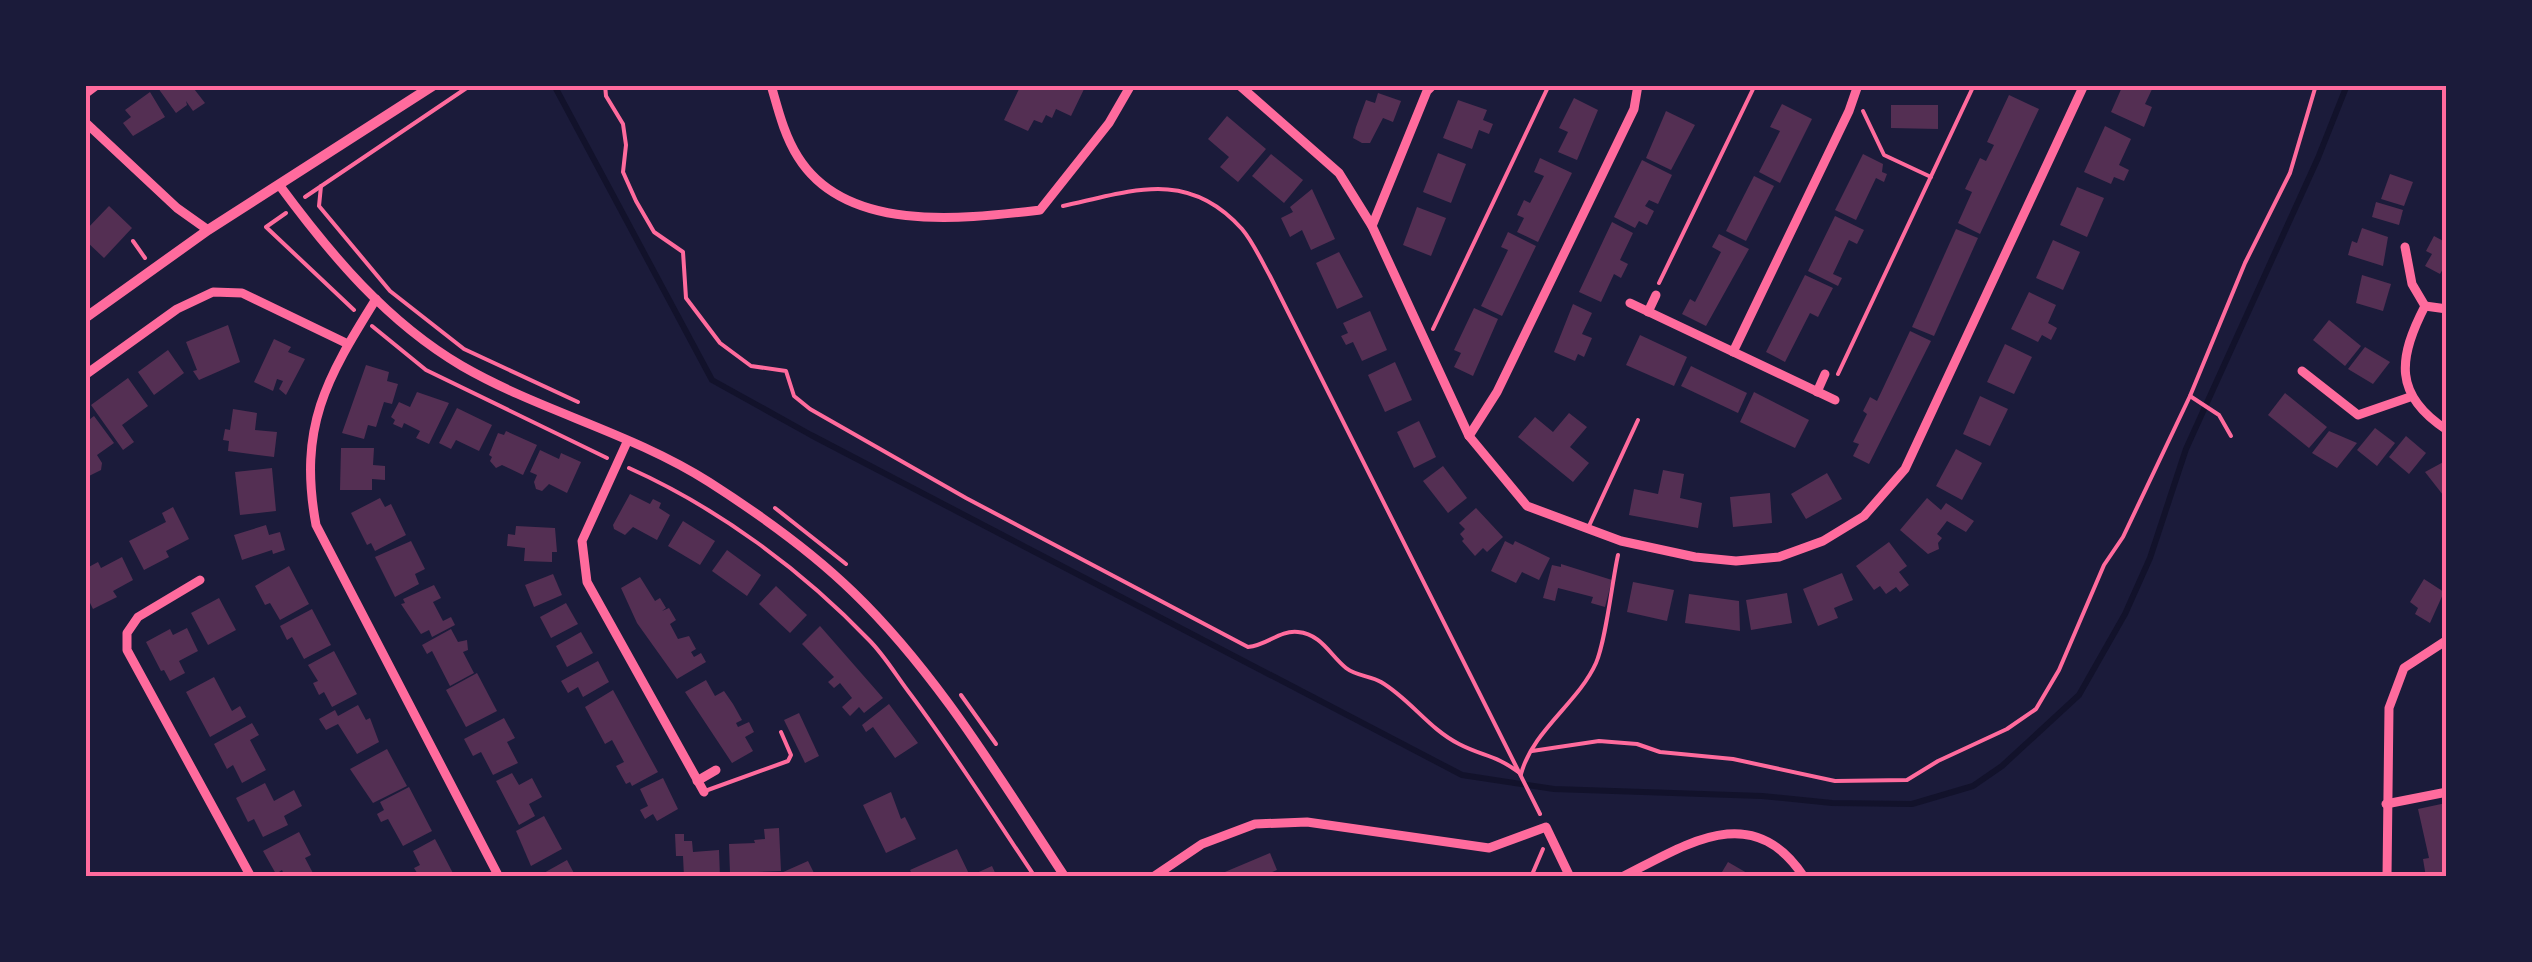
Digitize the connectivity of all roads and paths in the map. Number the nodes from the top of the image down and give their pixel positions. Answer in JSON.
{"nodes":[{"id":1,"x":97,"y":85,"type":"edge"},
{"id":2,"x":434,"y":85,"type":"edge"},
{"id":3,"x":471,"y":85,"type":"edge"},
{"id":4,"x":605,"y":85,"type":"edge"},
{"id":5,"x":770,"y":85,"type":"edge"},
{"id":6,"x":1131,"y":85,"type":"edge"},
{"id":7,"x":1239,"y":85,"type":"edge"},
{"id":8,"x":1433,"y":85,"type":"edge"},
{"id":9,"x":1549,"y":85,"type":"edge"},
{"id":10,"x":1638,"y":85,"type":"edge"},
{"id":11,"x":1755,"y":85,"type":"edge"},
{"id":12,"x":1858,"y":85,"type":"edge"},
{"id":13,"x":1974,"y":85,"type":"edge"},
{"id":14,"x":2084,"y":85,"type":"edge"},
{"id":15,"x":2316,"y":85,"type":"edge"},
{"id":16,"x":85,"y":94,"type":"edge"},
{"id":17,"x":1851,"y":106,"type":"junction"},
{"id":18,"x":85,"y":122,"type":"edge"},
{"id":19,"x":1931,"y":177,"type":"junction"},
{"id":20,"x":280,"y":186,"type":"junction"},
{"id":21,"x":321,"y":186,"type":"junction"},
{"id":22,"x":295,"y":206,"type":"junction"},
{"id":23,"x":1040,"y":210,"type":"junction"},
{"id":24,"x":1372,"y":226,"type":"junction"},
{"id":25,"x":208,"y":230,"type":"junction"},
{"id":26,"x":2405,"y":247,"type":"dead end"},
{"id":27,"x":1656,"y":296,"type":"joint"},
{"id":28,"x":376,"y":299,"type":"junction"},
{"id":29,"x":1630,"y":303,"type":"dead end"},
{"id":30,"x":2425,"y":306,"type":"junction"},
{"id":31,"x":2447,"y":309,"type":"edge"},
{"id":32,"x":1648,"y":312,"type":"junction"},
{"id":33,"x":85,"y":318,"type":"edge"},
{"id":34,"x":363,"y":319,"type":"junction"},
{"id":35,"x":348,"y":344,"type":"junction"},
{"id":36,"x":1426,"y":344,"type":"junction"},
{"id":37,"x":1733,"y":352,"type":"junction"},
{"id":38,"x":2302,"y":371,"type":"dead end"},
{"id":39,"x":1825,"y":374,"type":"joint"},
{"id":40,"x":85,"y":375,"type":"edge"},
{"id":41,"x":1817,"y":392,"type":"junction"},
{"id":42,"x":2192,"y":397,"type":"junction"},
{"id":43,"x":2410,"y":397,"type":"junction"},
{"id":44,"x":1835,"y":400,"type":"dead end"},
{"id":45,"x":584,"y":406,"type":"dead end"},
{"id":46,"x":1638,"y":420,"type":"dead end"},
{"id":47,"x":2447,"y":430,"type":"edge"},
{"id":48,"x":1469,"y":436,"type":"junction"},
{"id":49,"x":2231,"y":436,"type":"dead end"},
{"id":50,"x":627,"y":442,"type":"junction"},
{"id":51,"x":617,"y":463,"type":"junction"},
{"id":52,"x":771,"y":505,"type":"dead end"},
{"id":53,"x":1587,"y":530,"type":"junction"},
{"id":54,"x":1621,"y":540,"type":"junction"},
{"id":55,"x":850,"y":569,"type":"dead end"},
{"id":56,"x":200,"y":580,"type":"dead end"},
{"id":57,"x":2447,"y":640,"type":"edge"},
{"id":58,"x":955,"y":686,"type":"dead end"},
{"id":59,"x":781,"y":732,"type":"dead end"},
{"id":60,"x":999,"y":748,"type":"dead end"},
{"id":61,"x":1532,"y":751,"type":"junction"},
{"id":62,"x":716,"y":770,"type":"dead end"},
{"id":63,"x":1521,"y":774,"type":"junction"},
{"id":64,"x":697,"y":780,"type":"junction"},
{"id":65,"x":704,"y":792,"type":"joint"},
{"id":66,"x":2447,"y":792,"type":"edge"},
{"id":67,"x":2386,"y":804,"type":"junction"},
{"id":68,"x":1540,"y":812,"type":"dead end"},
{"id":69,"x":1548,"y":830,"type":"junction"},
{"id":70,"x":251,"y":877,"type":"edge"},
{"id":71,"x":499,"y":877,"type":"edge"},
{"id":72,"x":1035,"y":877,"type":"edge"},
{"id":73,"x":1065,"y":877,"type":"edge"},
{"id":74,"x":1153,"y":877,"type":"edge"},
{"id":75,"x":1531,"y":877,"type":"edge"},
{"id":76,"x":1570,"y":877,"type":"edge"},
{"id":77,"x":1622,"y":877,"type":"edge"},
{"id":78,"x":1804,"y":877,"type":"edge"},
{"id":79,"x":2387,"y":877,"type":"edge"}],
"edges":[{"from":1,"to":16,"type":"street"},
{"from":2,"to":20,"type":"street"},
{"from":3,"to":21,"type":"path"},
{"from":4,"to":63,"type":"path"},
{"from":5,"to":23,"type":"street"},
{"from":6,"to":23,"type":"street"},
{"from":7,"to":24,"type":"street"},
{"from":8,"to":24,"type":"street"},
{"from":9,"to":36,"type":"path"},
{"from":10,"to":48,"type":"street"},
{"from":11,"to":27,"type":"path"},
{"from":12,"to":17,"type":"street"},
{"from":13,"to":19,"type":"path"},
{"from":14,"to":54,"type":"street"},
{"from":15,"to":42,"type":"path"},
{"from":17,"to":19,"type":"path"},
{"from":17,"to":37,"type":"street"},
{"from":18,"to":25,"type":"street"},
{"from":19,"to":39,"type":"path"},
{"from":20,"to":22,"type":"street"},
{"from":20,"to":25,"type":"street"},
{"from":21,"to":22,"type":"path"},
{"from":21,"to":45,"type":"path"},
{"from":22,"to":28,"type":"street"},
{"from":22,"to":34,"type":"path"},
{"from":23,"to":63,"type":"path"},
{"from":24,"to":36,"type":"street"},
{"from":25,"to":33,"type":"street"},
{"from":26,"to":30,"type":"street"},
{"from":27,"to":32,"type":"street"},
{"from":28,"to":34,"type":"street"},
{"from":28,"to":50,"type":"street"},
{"from":29,"to":32,"type":"street"},
{"from":30,"to":31,"type":"street"},
{"from":30,"to":43,"type":"street"},
{"from":32,"to":37,"type":"street"},
{"from":34,"to":35,"type":"street"},
{"from":34,"to":51,"type":"path"},
{"from":35,"to":40,"type":"street"},
{"from":35,"to":71,"type":"street"},
{"from":36,"to":48,"type":"street"},
{"from":37,"to":41,"type":"street"},
{"from":38,"to":43,"type":"street"},
{"from":39,"to":41,"type":"street"},
{"from":41,"to":44,"type":"street"},
{"from":42,"to":49,"type":"path"},
{"from":42,"to":61,"type":"path"},
{"from":43,"to":47,"type":"street"},
{"from":46,"to":53,"type":"lane"},
{"from":48,"to":53,"type":"street"},
{"from":50,"to":51,"type":"street"},
{"from":50,"to":73,"type":"street"},
{"from":51,"to":64,"type":"street"},
{"from":51,"to":72,"type":"path"},
{"from":52,"to":55,"type":"path"},
{"from":53,"to":54,"type":"street"},
{"from":54,"to":61,"type":"path"},
{"from":56,"to":70,"type":"street"},
{"from":57,"to":67,"type":"street"},
{"from":58,"to":60,"type":"path"},
{"from":59,"to":65,"type":"lane"},
{"from":61,"to":63,"type":"path"},
{"from":62,"to":64,"type":"street"},
{"from":63,"to":68,"type":"path"},
{"from":64,"to":65,"type":"street"},
{"from":66,"to":67,"type":"street"},
{"from":67,"to":79,"type":"street"},
{"from":69,"to":74,"type":"street"},
{"from":69,"to":75,"type":"path"},
{"from":69,"to":76,"type":"street"},
{"from":77,"to":78,"type":"street"}]}
